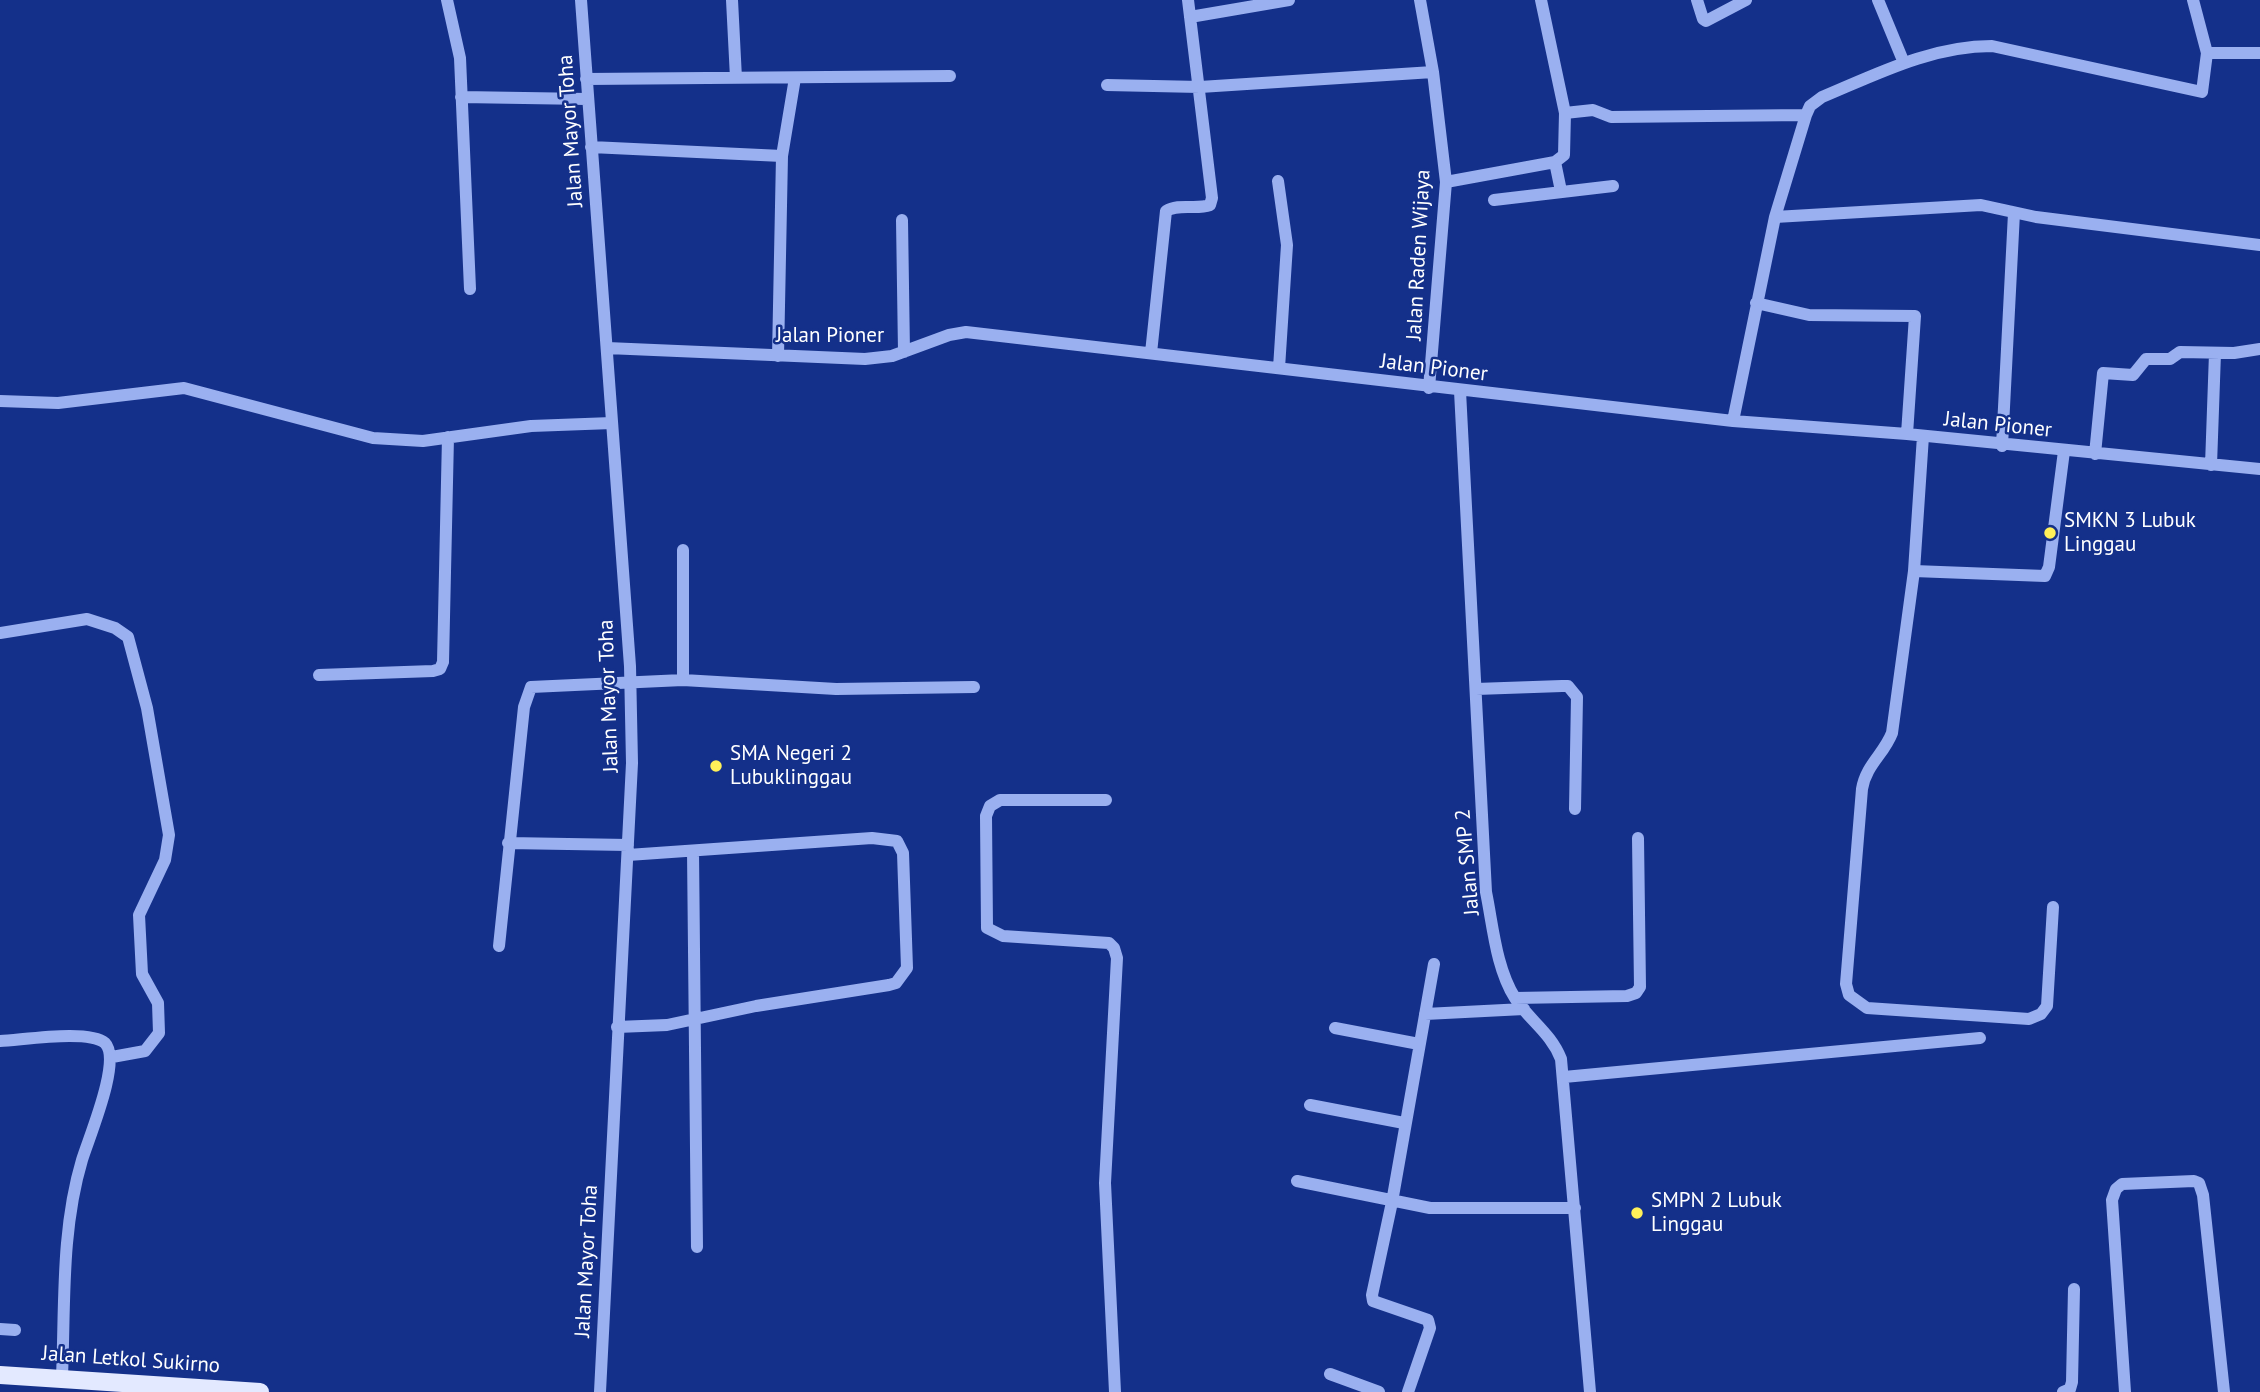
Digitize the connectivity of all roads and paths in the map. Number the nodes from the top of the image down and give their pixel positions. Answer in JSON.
{"nodes":[{"id":1,"x":447,"y":0,"type":"edge"},
{"id":2,"x":581,"y":0,"type":"edge"},
{"id":3,"x":732,"y":0,"type":"edge"},
{"id":4,"x":1188,"y":0,"type":"edge"},
{"id":5,"x":1289,"y":0,"type":"edge"},
{"id":6,"x":1420,"y":0,"type":"edge"},
{"id":7,"x":1541,"y":0,"type":"edge"},
{"id":8,"x":1697,"y":0,"type":"edge"},
{"id":9,"x":1746,"y":0,"type":"edge"},
{"id":10,"x":1878,"y":0,"type":"edge"},
{"id":11,"x":2193,"y":0,"type":"edge"},
{"id":12,"x":1190,"y":18,"type":"junction"},
{"id":13,"x":2207,"y":53,"type":"junction"},
{"id":14,"x":2260,"y":53,"type":"edge"},
{"id":15,"x":1905,"y":63,"type":"junction"},
{"id":16,"x":1433,"y":72,"type":"junction"},
{"id":17,"x":950,"y":76,"type":"dead end"},
{"id":18,"x":736,"y":78,"type":"junction"},
{"id":19,"x":795,"y":78,"type":"junction"},
{"id":20,"x":586,"y":79,"type":"junction"},
{"id":21,"x":1107,"y":85,"type":"dead end"},
{"id":22,"x":1200,"y":87,"type":"junction"},
{"id":23,"x":461,"y":97,"type":"junction"},
{"id":24,"x":587,"y":99,"type":"junction"},
{"id":25,"x":1565,"y":113,"type":"junction"},
{"id":26,"x":1806,"y":115,"type":"junction"},
{"id":27,"x":591,"y":147,"type":"junction"},
{"id":28,"x":782,"y":156,"type":"junction"},
{"id":29,"x":1555,"y":162,"type":"junction"},
{"id":30,"x":1278,"y":181,"type":"dead end"},
{"id":31,"x":1446,"y":182,"type":"junction"},
{"id":32,"x":1613,"y":186,"type":"dead end"},
{"id":33,"x":1560,"y":191,"type":"junction"},
{"id":34,"x":1494,"y":200,"type":"dead end"},
{"id":35,"x":2014,"y":213,"type":"junction"},
{"id":36,"x":1776,"y":217,"type":"junction"},
{"id":37,"x":902,"y":220,"type":"dead end"},
{"id":38,"x":2260,"y":244,"type":"edge"},
{"id":39,"x":470,"y":289,"type":"dead end"},
{"id":40,"x":1756,"y":303,"type":"junction"},
{"id":41,"x":607,"y":348,"type":"junction"},
{"id":42,"x":2260,"y":349,"type":"edge"},
{"id":43,"x":904,"y":352,"type":"junction"},
{"id":44,"x":1151,"y":353,"type":"junction"},
{"id":45,"x":2215,"y":353,"type":"junction"},
{"id":46,"x":778,"y":356,"type":"junction"},
{"id":47,"x":1279,"y":368,"type":"junction"},
{"id":48,"x":1429,"y":388,"type":"junction"},
{"id":49,"x":1460,"y":391,"type":"junction"},
{"id":50,"x":0,"y":401,"type":"edge"},
{"id":51,"x":1734,"y":421,"type":"junction"},
{"id":52,"x":612,"y":423,"type":"junction"},
{"id":53,"x":1907,"y":434,"type":"junction"},
{"id":54,"x":1923,"y":436,"type":"junction"},
{"id":55,"x":448,"y":437,"type":"junction"},
{"id":56,"x":2003,"y":446,"type":"junction"},
{"id":57,"x":2064,"y":451,"type":"junction"},
{"id":58,"x":2095,"y":454,"type":"junction"},
{"id":59,"x":2211,"y":466,"type":"junction"},
{"id":60,"x":2260,"y":469,"type":"edge"},
{"id":61,"x":683,"y":551,"type":"dead end"},
{"id":62,"x":1914,"y":571,"type":"junction"},
{"id":63,"x":0,"y":633,"type":"edge"},
{"id":64,"x":319,"y":675,"type":"dead end"},
{"id":65,"x":683,"y":680,"type":"junction"},
{"id":66,"x":630,"y":681,"type":"junction"},
{"id":67,"x":974,"y":687,"type":"dead end"},
{"id":68,"x":1476,"y":689,"type":"junction"},
{"id":69,"x":1105,"y":800,"type":"dead end"},
{"id":70,"x":1575,"y":809,"type":"dead end"},
{"id":71,"x":1638,"y":838,"type":"dead end"},
{"id":72,"x":508,"y":843,"type":"junction"},
{"id":73,"x":628,"y":850,"type":"junction"},
{"id":74,"x":693,"y":851,"type":"junction"},
{"id":75,"x":2053,"y":906,"type":"dead end"},
{"id":76,"x":499,"y":946,"type":"dead end"},
{"id":77,"x":1434,"y":964,"type":"dead end"},
{"id":78,"x":1515,"y":998,"type":"junction"},
{"id":79,"x":1524,"y":1009,"type":"junction"},
{"id":80,"x":1425,"y":1014,"type":"junction"},
{"id":81,"x":697,"y":1019,"type":"junction"},
{"id":82,"x":617,"y":1027,"type":"junction"},
{"id":83,"x":1335,"y":1028,"type":"dead end"},
{"id":84,"x":1980,"y":1038,"type":"dead end"},
{"id":85,"x":0,"y":1041,"type":"edge"},
{"id":86,"x":1419,"y":1044,"type":"junction"},
{"id":87,"x":112,"y":1057,"type":"junction"},
{"id":88,"x":1564,"y":1077,"type":"junction"},
{"id":89,"x":1310,"y":1105,"type":"dead end"},
{"id":90,"x":1404,"y":1123,"type":"junction"},
{"id":91,"x":1297,"y":1181,"type":"dead end"},
{"id":92,"x":1392,"y":1202,"type":"junction"},
{"id":93,"x":1575,"y":1208,"type":"junction"},
{"id":94,"x":697,"y":1247,"type":"dead end"},
{"id":95,"x":2074,"y":1289,"type":"dead end"},
{"id":96,"x":0,"y":1329,"type":"edge"},
{"id":97,"x":15,"y":1330,"type":"dead end"},
{"id":98,"x":1330,"y":1374,"type":"dead end"},
{"id":99,"x":0,"y":1375,"type":"edge"},
{"id":100,"x":62,"y":1377,"type":"junction"},
{"id":101,"x":132,"y":1387,"type":"edge"},
{"id":102,"x":260,"y":1392,"type":"edge"},
{"id":103,"x":600,"y":1392,"type":"edge"},
{"id":104,"x":1115,"y":1392,"type":"edge"},
{"id":105,"x":1379,"y":1392,"type":"edge"},
{"id":106,"x":1408,"y":1392,"type":"edge"},
{"id":107,"x":1590,"y":1392,"type":"edge"},
{"id":108,"x":2063,"y":1392,"type":"edge"},
{"id":109,"x":2125,"y":1392,"type":"edge"},
{"id":110,"x":2224,"y":1392,"type":"edge"}],
"edges":[{"from":1,"to":23,"type":"street"},
{"from":2,"to":20,"type":"street","name":"Jalan Mayor Toha"},
{"from":3,"to":18,"type":"street"},
{"from":4,"to":12,"type":"street"},
{"from":5,"to":12,"type":"street"},
{"from":6,"to":16,"type":"street","name":"Jalan Raden Wijaya"},
{"from":7,"to":25,"type":"street"},
{"from":8,"to":9,"type":"street"},
{"from":10,"to":15,"type":"street"},
{"from":11,"to":13,"type":"street"},
{"from":12,"to":22,"type":"street"},
{"from":13,"to":14,"type":"street"},
{"from":13,"to":15,"type":"street"},
{"from":15,"to":26,"type":"street"},
{"from":16,"to":22,"type":"street"},
{"from":16,"to":31,"type":"street","name":"Jalan Raden Wijaya"},
{"from":17,"to":19,"type":"street"},
{"from":18,"to":19,"type":"street"},
{"from":18,"to":20,"type":"street"},
{"from":19,"to":28,"type":"street"},
{"from":20,"to":24,"type":"street","name":"Jalan Mayor Toha"},
{"from":21,"to":22,"type":"street"},
{"from":22,"to":44,"type":"street"},
{"from":23,"to":24,"type":"street"},
{"from":23,"to":39,"type":"street"},
{"from":24,"to":27,"type":"street","name":"Jalan Mayor Toha"},
{"from":25,"to":26,"type":"street"},
{"from":25,"to":29,"type":"street"},
{"from":26,"to":36,"type":"street"},
{"from":27,"to":28,"type":"street"},
{"from":27,"to":41,"type":"street","name":"Jalan Mayor Toha"},
{"from":28,"to":46,"type":"street"},
{"from":29,"to":31,"type":"street"},
{"from":29,"to":33,"type":"street"},
{"from":30,"to":47,"type":"street"},
{"from":31,"to":48,"type":"street","name":"Jalan Raden Wijaya"},
{"from":32,"to":33,"type":"street"},
{"from":33,"to":34,"type":"street"},
{"from":35,"to":36,"type":"street"},
{"from":35,"to":38,"type":"street"},
{"from":35,"to":56,"type":"street"},
{"from":36,"to":40,"type":"street"},
{"from":37,"to":43,"type":"street"},
{"from":40,"to":51,"type":"street"},
{"from":40,"to":53,"type":"street"},
{"from":41,"to":46,"type":"street","name":"Jalan Pioner"},
{"from":41,"to":52,"type":"street","name":"Jalan Mayor Toha"},
{"from":42,"to":45,"type":"street"},
{"from":43,"to":44,"type":"street","name":"Jalan Pioner"},
{"from":43,"to":46,"type":"street","name":"Jalan Pioner"},
{"from":44,"to":47,"type":"street","name":"Jalan Pioner"},
{"from":45,"to":58,"type":"street"},
{"from":45,"to":59,"type":"street"},
{"from":47,"to":48,"type":"street","name":"Jalan Pioner"},
{"from":48,"to":49,"type":"street","name":"Jalan Pioner"},
{"from":49,"to":51,"type":"street","name":"Jalan Pioner"},
{"from":49,"to":68,"type":"street","name":"Jalan SMP 2"},
{"from":50,"to":55,"type":"street"},
{"from":51,"to":53,"type":"street","name":"Jalan Pioner"},
{"from":52,"to":55,"type":"street"},
{"from":52,"to":66,"type":"street","name":"Jalan Mayor Toha"},
{"from":53,"to":54,"type":"street","name":"Jalan Pioner"},
{"from":54,"to":56,"type":"street","name":"Jalan Pioner"},
{"from":54,"to":62,"type":"street"},
{"from":55,"to":64,"type":"street"},
{"from":56,"to":57,"type":"street","name":"Jalan Pioner"},
{"from":57,"to":58,"type":"street","name":"Jalan Pioner"},
{"from":57,"to":62,"type":"street"},
{"from":58,"to":59,"type":"street","name":"Jalan Pioner"},
{"from":59,"to":60,"type":"street","name":"Jalan Pioner"},
{"from":61,"to":65,"type":"street"},
{"from":62,"to":75,"type":"street"},
{"from":63,"to":87,"type":"street"},
{"from":65,"to":66,"type":"street"},
{"from":65,"to":67,"type":"street"},
{"from":66,"to":72,"type":"street"},
{"from":66,"to":73,"type":"street","name":"Jalan Mayor Toha"},
{"from":68,"to":70,"type":"street"},
{"from":68,"to":78,"type":"street","name":"Jalan SMP 2"},
{"from":69,"to":104,"type":"street"},
{"from":71,"to":78,"type":"street"},
{"from":72,"to":73,"type":"street"},
{"from":72,"to":76,"type":"street"},
{"from":73,"to":74,"type":"street"},
{"from":73,"to":82,"type":"street","name":"Jalan Mayor Toha"},
{"from":74,"to":81,"type":"street"},
{"from":74,"to":81,"type":"street"},
{"from":77,"to":80,"type":"street"},
{"from":78,"to":79,"type":"street","name":"Jalan SMP 2"},
{"from":79,"to":80,"type":"street"},
{"from":79,"to":88,"type":"street","name":"Jalan SMP 2"},
{"from":80,"to":86,"type":"street"},
{"from":81,"to":82,"type":"street"},
{"from":81,"to":94,"type":"street"},
{"from":82,"to":103,"type":"street","name":"Jalan Mayor Toha"},
{"from":83,"to":86,"type":"street"},
{"from":84,"to":88,"type":"street"},
{"from":85,"to":87,"type":"street"},
{"from":86,"to":90,"type":"street"},
{"from":87,"to":100,"type":"street"},
{"from":88,"to":93,"type":"street","name":"Jalan SMP 2"},
{"from":89,"to":90,"type":"street"},
{"from":90,"to":92,"type":"street"},
{"from":91,"to":92,"type":"street"},
{"from":92,"to":93,"type":"street"},
{"from":92,"to":106,"type":"street"},
{"from":93,"to":107,"type":"street","name":"Jalan SMP 2"},
{"from":95,"to":108,"type":"street"},
{"from":96,"to":97,"type":"street"},
{"from":98,"to":105,"type":"street"},
{"from":99,"to":100,"type":"main road","name":"Jalan Letkol Sukirno"},
{"from":100,"to":101,"type":"main road","name":"Jalan Letkol Sukirno"},
{"from":101,"to":102,"type":"main road","name":"Jalan Letkol Sukirno"},
{"from":109,"to":110,"type":"street"}]}
